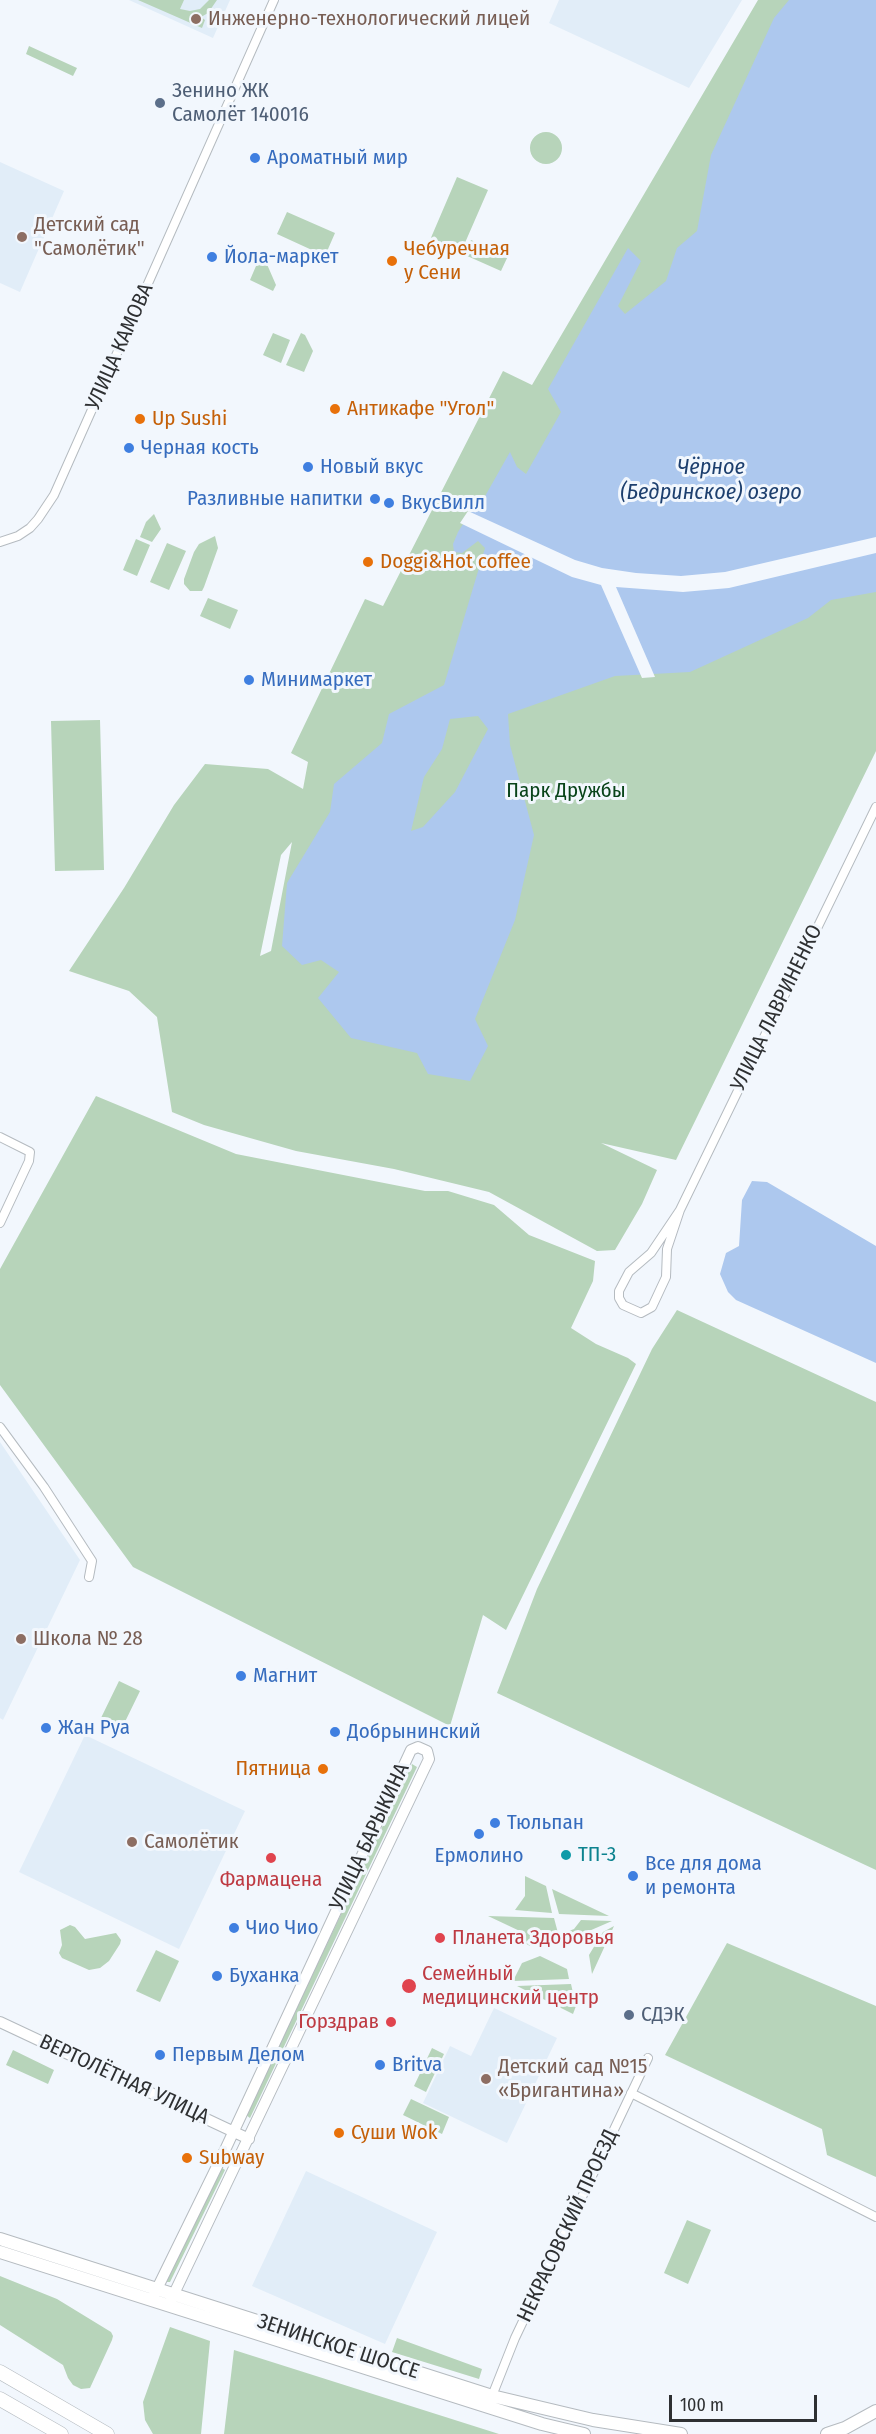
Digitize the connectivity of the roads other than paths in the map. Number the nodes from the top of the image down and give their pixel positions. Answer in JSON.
{"nodes":[{"id":1,"x":274,"y":0,"type":"edge"},
{"id":2,"x":0,"y":542,"type":"edge"},
{"id":3,"x":876,"y":807,"type":"edge"},
{"id":4,"x":0,"y":1137,"type":"edge"},
{"id":5,"x":680,"y":1210,"type":"junction"},
{"id":6,"x":0,"y":1223,"type":"edge"},
{"id":7,"x":0,"y":1427,"type":"edge"},
{"id":8,"x":89,"y":1577,"type":"dead end"},
{"id":9,"x":0,"y":2022,"type":"edge"},
{"id":10,"x":648,"y":2058,"type":"dead end"},
{"id":11,"x":631,"y":2093,"type":"junction"},
{"id":12,"x":232,"y":2131,"type":"junction"},
{"id":13,"x":249,"y":2139,"type":"junction"},
{"id":14,"x":876,"y":2217,"type":"edge"},
{"id":15,"x":0,"y":2239,"type":"edge"},
{"id":16,"x":0,"y":2252,"type":"edge"},
{"id":17,"x":154,"y":2295,"type":"junction"},
{"id":18,"x":171,"y":2300,"type":"junction"},
{"id":19,"x":0,"y":2372,"type":"edge"},
{"id":20,"x":492,"y":2396,"type":"junction"},
{"id":21,"x":0,"y":2399,"type":"edge"},
{"id":22,"x":876,"y":2411,"type":"edge"},
{"id":23,"x":61,"y":2434,"type":"edge"},
{"id":24,"x":107,"y":2434,"type":"edge"},
{"id":25,"x":584,"y":2434,"type":"edge"},
{"id":26,"x":681,"y":2434,"type":"edge"},
{"id":27,"x":827,"y":2434,"type":"edge"}],
"edges":[{"from":1,"to":2,"type":"street","name":"УЛИЦА КАМОВА"},
{"from":3,"to":5,"type":"street","name":"УЛИЦА ЛАВРИНЕНКО"},
{"from":4,"to":6,"type":"street"},
{"from":5,"to":5,"type":"street"},
{"from":7,"to":8,"type":"street"},
{"from":9,"to":12,"type":"street","name":"ВЕРТОЛЁТНАЯ УЛИЦА"},
{"from":10,"to":11,"type":"street","name":"НЕКРАСОВСКИЙ ПРОЕЗД"},
{"from":11,"to":14,"type":"street"},
{"from":11,"to":20,"type":"street","name":"НЕКРАСОВСКИЙ ПРОЕЗД"},
{"from":12,"to":13,"type":"street","name":"ВЕРТОЛЁТНАЯ УЛИЦА"},
{"from":12,"to":13,"type":"street","name":"УЛИЦА БАРЫКИНА"},
{"from":12,"to":17,"type":"street","name":"УЛИЦА БАРЫКИНА"},
{"from":13,"to":18,"type":"street","name":"УЛИЦА БАРЫКИНА"},
{"from":15,"to":17,"type":"main road","name":"ЗЕНИНСКОЕ ШОССЕ"},
{"from":16,"to":17,"type":"main road"},
{"from":17,"to":18,"type":"main road","name":"ЗЕНИНСКОЕ ШОССЕ"},
{"from":18,"to":20,"type":"main road","name":"ЗЕНИНСКОЕ ШОССЕ"},
{"from":18,"to":25,"type":"main road","name":"ЗЕНИНСКОЕ ШОССЕ"},
{"from":19,"to":24,"type":"highway"},
{"from":20,"to":26,"type":"main road","name":"ЗЕНИНСКОЕ ШОССЕ"},
{"from":21,"to":23,"type":"highway"},
{"from":22,"to":27,"type":"main road"}]}
